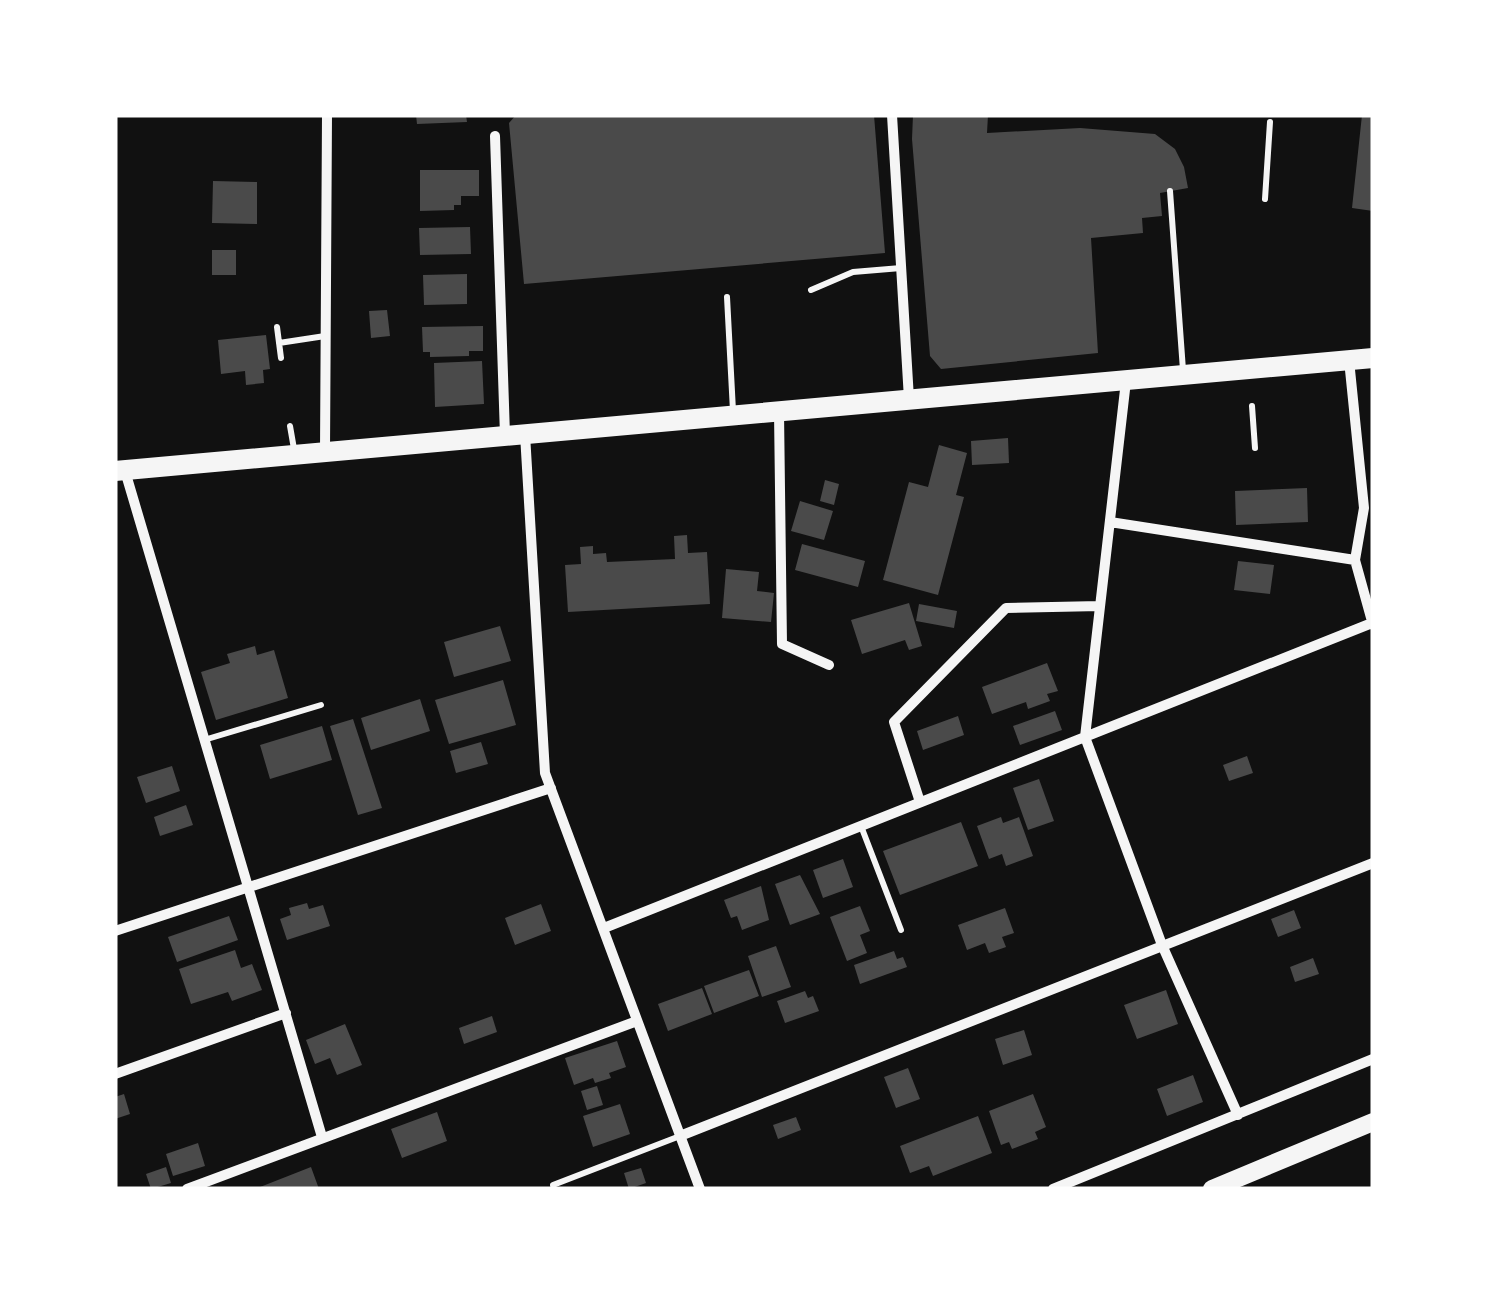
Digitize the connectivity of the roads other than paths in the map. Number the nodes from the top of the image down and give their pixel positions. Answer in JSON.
{"nodes":[{"id":1,"x":327,"y":115,"type":"edge"},
{"id":2,"x":892,"y":115,"type":"edge"},
{"id":3,"x":1270,"y":122,"type":"dead end"},
{"id":4,"x":495,"y":136,"type":"dead end"},
{"id":5,"x":1170,"y":191,"type":"dead end"},
{"id":6,"x":1265,"y":199,"type":"dead end"},
{"id":7,"x":902,"y":268,"type":"junction"},
{"id":8,"x":811,"y":290,"type":"dead end"},
{"id":9,"x":726,"y":298,"type":"dead end"},
{"id":10,"x":277,"y":327,"type":"dead end"},
{"id":11,"x":326,"y":336,"type":"junction"},
{"id":12,"x":279,"y":343,"type":"junction"},
{"id":13,"x":281,"y":358,"type":"dead end"},
{"id":14,"x":1373,"y":358,"type":"edge"},
{"id":15,"x":1349,"y":360,"type":"junction"},
{"id":16,"x":1184,"y":375,"type":"junction"},
{"id":17,"x":1126,"y":380,"type":"junction"},
{"id":18,"x":909,"y":400,"type":"junction"},
{"id":19,"x":1252,"y":406,"type":"dead end"},
{"id":20,"x":779,"y":411,"type":"junction"},
{"id":21,"x":733,"y":415,"type":"junction"},
{"id":22,"x":290,"y":426,"type":"dead end"},
{"id":23,"x":515,"y":434,"type":"junction"},
{"id":24,"x":1255,"y":448,"type":"dead end"},
{"id":25,"x":325,"y":450,"type":"junction"},
{"id":26,"x":294,"y":453,"type":"junction"},
{"id":27,"x":120,"y":471,"type":"edge"},
{"id":28,"x":1369,"y":507,"type":"edge"},
{"id":29,"x":1110,"y":522,"type":"junction"},
{"id":30,"x":1355,"y":560,"type":"junction"},
{"id":31,"x":1100,"y":606,"type":"junction"},
{"id":32,"x":1373,"y":624,"type":"edge"},
{"id":33,"x":829,"y":666,"type":"dead end"},
{"id":34,"x":321,"y":705,"type":"dead end"},
{"id":35,"x":1085,"y":737,"type":"junction"},
{"id":36,"x":204,"y":740,"type":"junction"},
{"id":37,"x":550,"y":788,"type":"junction"},
{"id":38,"x":920,"y":802,"type":"junction"},
{"id":39,"x":861,"y":826,"type":"junction"},
{"id":40,"x":1373,"y":863,"type":"edge"},
{"id":41,"x":246,"y":886,"type":"junction"},
{"id":42,"x":604,"y":928,"type":"junction"},
{"id":43,"x":901,"y":930,"type":"dead end"},
{"id":44,"x":115,"y":931,"type":"edge"},
{"id":45,"x":1162,"y":945,"type":"junction"},
{"id":46,"x":286,"y":1013,"type":"junction"},
{"id":47,"x":637,"y":1021,"type":"junction"},
{"id":48,"x":1373,"y":1059,"type":"edge"},
{"id":49,"x":115,"y":1074,"type":"edge"},
{"id":50,"x":1238,"y":1116,"type":"junction"},
{"id":51,"x":1373,"y":1122,"type":"edge"},
{"id":52,"x":680,"y":1136,"type":"junction"},
{"id":53,"x":322,"y":1137,"type":"junction"},
{"id":54,"x":187,"y":1189,"type":"edge"},
{"id":55,"x":554,"y":1189,"type":"edge"},
{"id":56,"x":700,"y":1189,"type":"edge"},
{"id":57,"x":1053,"y":1189,"type":"edge"},
{"id":58,"x":1212,"y":1189,"type":"edge"}],
"edges":[{"from":1,"to":11,"type":"street"},
{"from":2,"to":7,"type":"street"},
{"from":3,"to":6,"type":"lane"},
{"from":4,"to":23,"type":"street"},
{"from":5,"to":16,"type":"lane"},
{"from":7,"to":8,"type":"lane"},
{"from":7,"to":18,"type":"street"},
{"from":9,"to":21,"type":"lane"},
{"from":10,"to":12,"type":"lane"},
{"from":11,"to":12,"type":"lane"},
{"from":11,"to":25,"type":"street"},
{"from":12,"to":13,"type":"lane"},
{"from":14,"to":15,"type":"highway"},
{"from":15,"to":16,"type":"highway"},
{"from":15,"to":28,"type":"street"},
{"from":16,"to":17,"type":"highway"},
{"from":17,"to":18,"type":"highway"},
{"from":17,"to":29,"type":"street"},
{"from":18,"to":20,"type":"highway"},
{"from":19,"to":24,"type":"lane"},
{"from":20,"to":21,"type":"highway"},
{"from":20,"to":33,"type":"street"},
{"from":21,"to":23,"type":"highway"},
{"from":22,"to":26,"type":"lane"},
{"from":23,"to":25,"type":"highway"},
{"from":23,"to":37,"type":"street"},
{"from":25,"to":26,"type":"highway"},
{"from":26,"to":27,"type":"highway"},
{"from":27,"to":36,"type":"street"},
{"from":28,"to":30,"type":"street"},
{"from":29,"to":30,"type":"street"},
{"from":29,"to":31,"type":"street"},
{"from":30,"to":32,"type":"street"},
{"from":31,"to":35,"type":"street"},
{"from":31,"to":38,"type":"street"},
{"from":32,"to":35,"type":"street"},
{"from":34,"to":36,"type":"lane"},
{"from":35,"to":38,"type":"street"},
{"from":35,"to":45,"type":"street"},
{"from":36,"to":41,"type":"street"},
{"from":37,"to":41,"type":"street"},
{"from":37,"to":42,"type":"street"},
{"from":38,"to":39,"type":"street"},
{"from":39,"to":42,"type":"street"},
{"from":39,"to":43,"type":"lane"},
{"from":40,"to":45,"type":"street"},
{"from":41,"to":44,"type":"street"},
{"from":41,"to":46,"type":"street"},
{"from":42,"to":47,"type":"street"},
{"from":45,"to":50,"type":"street"},
{"from":45,"to":52,"type":"street"},
{"from":46,"to":49,"type":"street"},
{"from":46,"to":53,"type":"street"},
{"from":47,"to":52,"type":"street"},
{"from":47,"to":53,"type":"street"},
{"from":48,"to":50,"type":"street"},
{"from":50,"to":57,"type":"street"},
{"from":51,"to":58,"type":"main road"},
{"from":52,"to":55,"type":"lane"},
{"from":52,"to":56,"type":"street"},
{"from":53,"to":54,"type":"street"}]}
